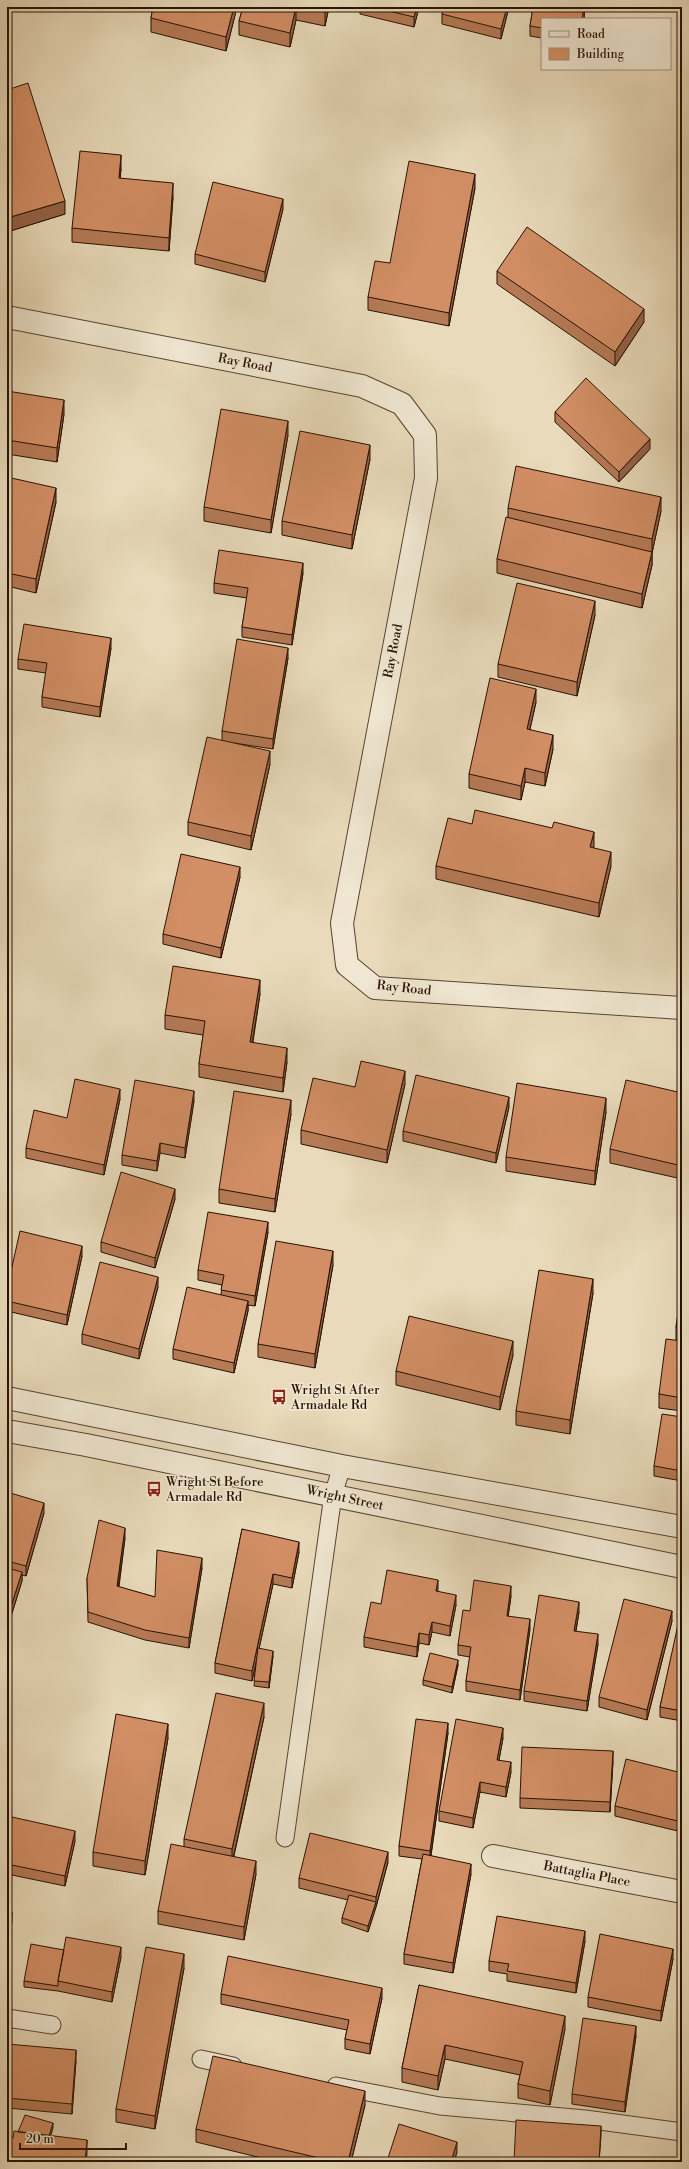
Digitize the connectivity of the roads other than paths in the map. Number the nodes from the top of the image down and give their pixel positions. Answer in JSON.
{"nodes":[{"id":1,"x":7,"y":316,"type":"edge"},
{"id":2,"x":682,"y":1008,"type":"edge"},
{"id":3,"x":7,"y":1398,"type":"edge"},
{"id":4,"x":7,"y":1431,"type":"edge"},
{"id":5,"x":342,"y":1466,"type":"junction"},
{"id":6,"x":333,"y":1496,"type":"junction"},
{"id":7,"x":682,"y":1527,"type":"edge"},
{"id":8,"x":682,"y":1567,"type":"edge"},
{"id":9,"x":284,"y":1838,"type":"dead end"},
{"id":10,"x":493,"y":1856,"type":"dead end"},
{"id":11,"x":682,"y":1892,"type":"edge"},
{"id":12,"x":7,"y":2018,"type":"edge"},
{"id":13,"x":52,"y":2026,"type":"dead end"},
{"id":14,"x":201,"y":2060,"type":"dead end"},
{"id":15,"x":247,"y":2068,"type":"edge"},
{"id":16,"x":317,"y":2082,"type":"edge"},
{"id":17,"x":682,"y":2132,"type":"edge"}],
"edges":[{"from":1,"to":2,"type":"street","name":"Ray Road"},
{"from":3,"to":5,"type":"street"},
{"from":4,"to":6,"type":"street","name":"Wright Street"},
{"from":5,"to":6,"type":"lane"},
{"from":5,"to":7,"type":"street"},
{"from":6,"to":8,"type":"street","name":"Wright Street"},
{"from":6,"to":9,"type":"lane"},
{"from":10,"to":11,"type":"street","name":"Battaglia Place"},
{"from":12,"to":13,"type":"lane"},
{"from":14,"to":15,"type":"lane"},
{"from":16,"to":17,"type":"lane"}]}
